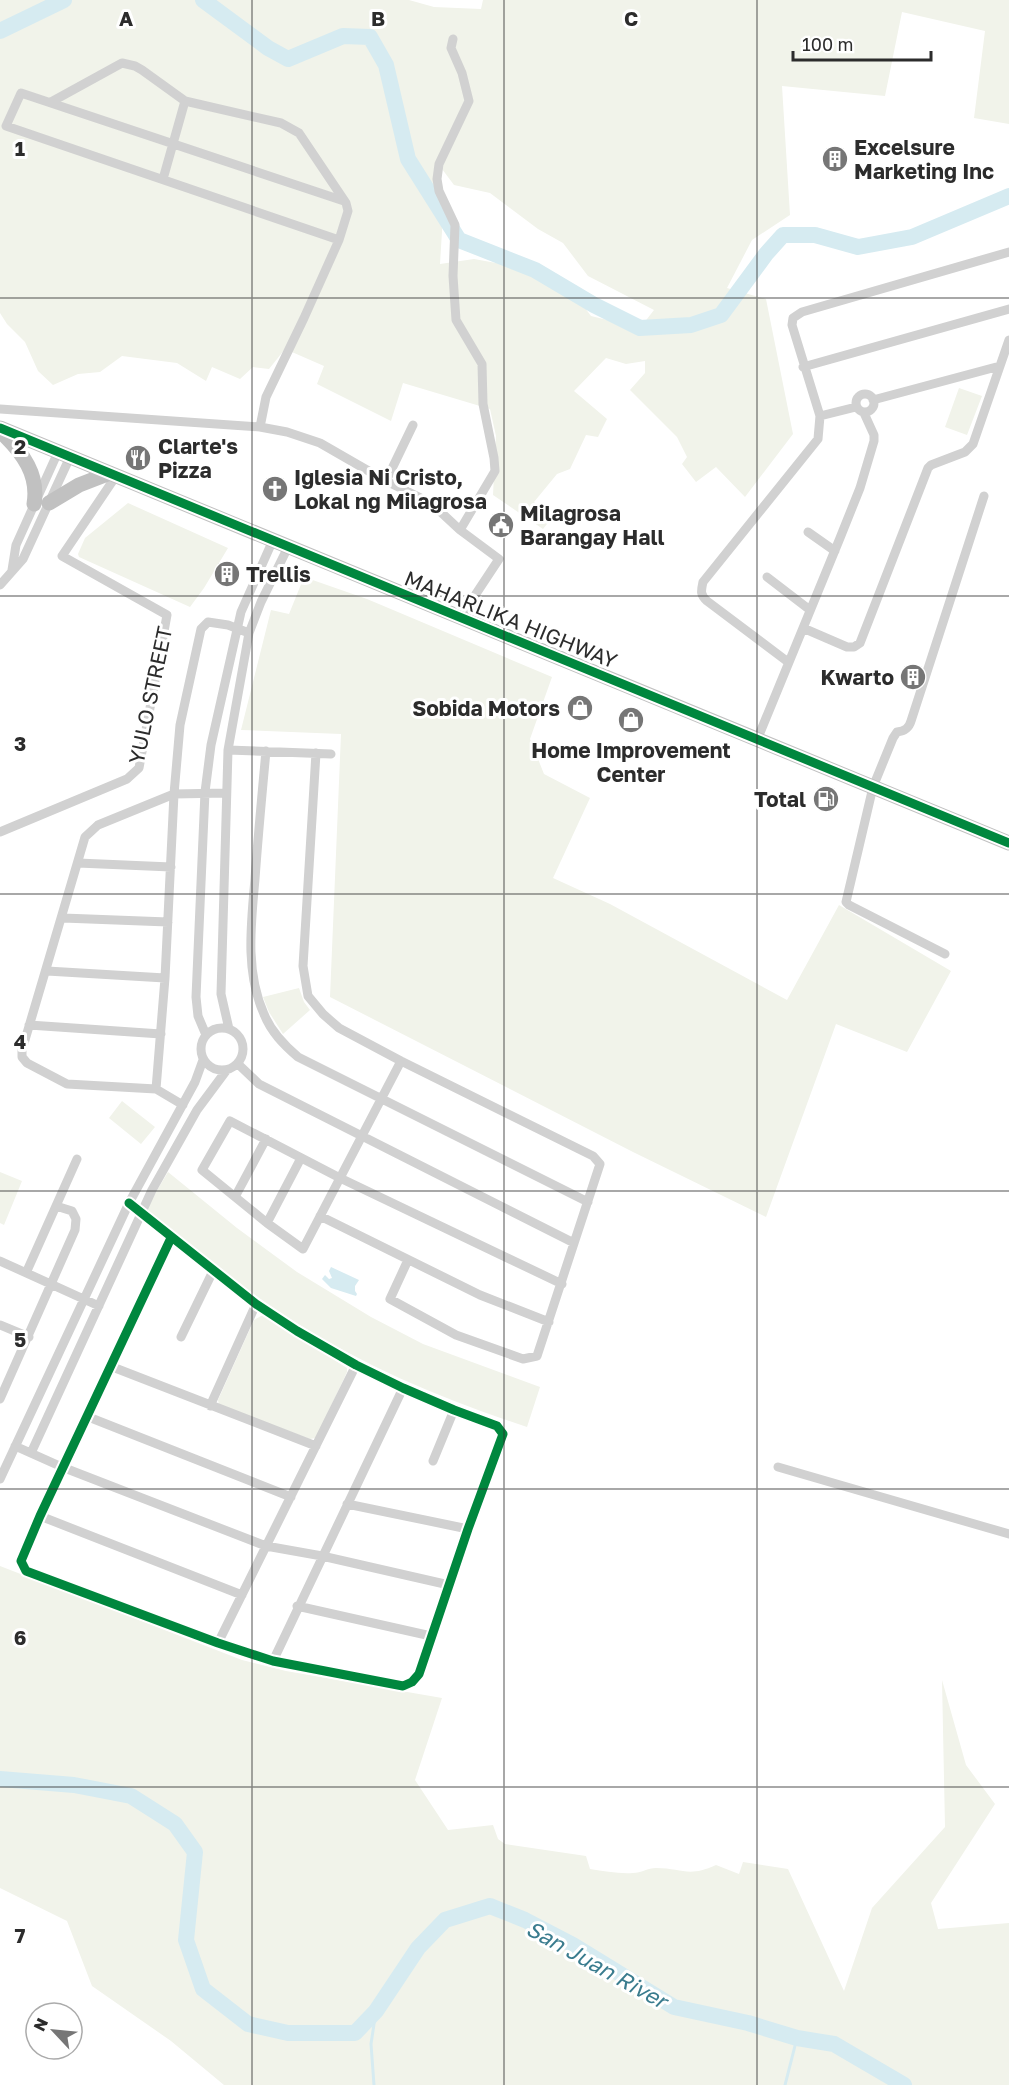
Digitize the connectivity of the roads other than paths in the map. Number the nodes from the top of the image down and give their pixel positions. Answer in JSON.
{"nodes":[{"id":1,"x":453,"y":39,"type":"dead end"},
{"id":2,"x":185,"y":101,"type":"junction"},
{"id":3,"x":51,"y":102,"type":"junction"},
{"id":4,"x":173,"y":145,"type":"junction"},
{"id":5,"x":163,"y":179,"type":"junction"},
{"id":6,"x":344,"y":201,"type":"junction"},
{"id":7,"x":339,"y":240,"type":"junction"},
{"id":8,"x":1009,"y":252,"type":"edge"},
{"id":9,"x":1009,"y":309,"type":"edge"},
{"id":10,"x":1009,"y":340,"type":"edge"},
{"id":11,"x":999,"y":366,"type":"junction"},
{"id":12,"x":803,"y":367,"type":"junction"},
{"id":13,"x":873,"y":400,"type":"junction"},
{"id":14,"x":0,"y":409,"type":"edge"},
{"id":15,"x":860,"y":410,"type":"junction"},
{"id":16,"x":820,"y":416,"type":"junction"},
{"id":17,"x":413,"y":425,"type":"dead end"},
{"id":18,"x":260,"y":427,"type":"junction"},
{"id":19,"x":0,"y":429,"type":"edge"},
{"id":20,"x":64,"y":454,"type":"junction"},
{"id":21,"x":113,"y":475,"type":"junction"},
{"id":22,"x":386,"y":481,"type":"junction"},
{"id":23,"x":984,"y":496,"type":"dead end"},
{"id":24,"x":42,"y":504,"type":"junction"},
{"id":25,"x":460,"y":530,"type":"junction"},
{"id":26,"x":808,"y":532,"type":"dead end"},
{"id":27,"x":273,"y":540,"type":"junction"},
{"id":28,"x":288,"y":547,"type":"junction"},
{"id":29,"x":835,"y":551,"type":"junction"},
{"id":30,"x":12,"y":570,"type":"junction"},
{"id":31,"x":768,"y":577,"type":"dead end"},
{"id":32,"x":0,"y":585,"type":"edge"},
{"id":33,"x":810,"y":610,"type":"junction"},
{"id":34,"x":460,"y":618,"type":"junction"},
{"id":35,"x":236,"y":628,"type":"junction"},
{"id":36,"x":803,"y":628,"type":"junction"},
{"id":37,"x":249,"y":633,"type":"junction"},
{"id":38,"x":788,"y":662,"type":"junction"},
{"id":39,"x":757,"y":740,"type":"junction"},
{"id":40,"x":228,"y":750,"type":"junction"},
{"id":41,"x":266,"y":751,"type":"junction"},
{"id":42,"x":315,"y":753,"type":"junction"},
{"id":43,"x":331,"y":754,"type":"dead end"},
{"id":44,"x":873,"y":788,"type":"junction"},
{"id":45,"x":206,"y":792,"type":"junction"},
{"id":46,"x":226,"y":793,"type":"junction"},
{"id":47,"x":174,"y":794,"type":"junction"},
{"id":48,"x":0,"y":832,"type":"edge"},
{"id":49,"x":1009,"y":843,"type":"edge"},
{"id":50,"x":78,"y":863,"type":"junction"},
{"id":51,"x":171,"y":867,"type":"junction"},
{"id":52,"x":63,"y":918,"type":"junction"},
{"id":53,"x":168,"y":922,"type":"junction"},
{"id":54,"x":945,"y":954,"type":"dead end"},
{"id":55,"x":47,"y":971,"type":"junction"},
{"id":56,"x":165,"y":978,"type":"junction"},
{"id":57,"x":29,"y":1025,"type":"junction"},
{"id":58,"x":229,"y":1029,"type":"junction"},
{"id":59,"x":161,"y":1034,"type":"junction"},
{"id":60,"x":206,"y":1035,"type":"junction"},
{"id":61,"x":203,"y":1060,"type":"junction"},
{"id":62,"x":401,"y":1061,"type":"junction"},
{"id":63,"x":238,"y":1064,"type":"junction"},
{"id":64,"x":226,"y":1071,"type":"junction"},
{"id":65,"x":156,"y":1089,"type":"junction"},
{"id":66,"x":381,"y":1099,"type":"junction"},
{"id":67,"x":183,"y":1105,"type":"junction"},
{"id":68,"x":362,"y":1137,"type":"junction"},
{"id":69,"x":266,"y":1139,"type":"junction"},
{"id":70,"x":301,"y":1158,"type":"junction"},
{"id":71,"x":77,"y":1159,"type":"dead end"},
{"id":72,"x":340,"y":1178,"type":"junction"},
{"id":73,"x":235,"y":1197,"type":"junction"},
{"id":74,"x":588,"y":1202,"type":"junction"},
{"id":75,"x":129,"y":1203,"type":"junction"},
{"id":76,"x":56,"y":1206,"type":"junction"},
{"id":77,"x":140,"y":1213,"type":"junction"},
{"id":78,"x":320,"y":1216,"type":"junction"},
{"id":79,"x":267,"y":1223,"type":"junction"},
{"id":80,"x":171,"y":1238,"type":"junction"},
{"id":81,"x":574,"y":1243,"type":"junction"},
{"id":82,"x":408,"y":1260,"type":"junction"},
{"id":83,"x":0,"y":1261,"type":"edge"},
{"id":84,"x":214,"y":1269,"type":"junction"},
{"id":85,"x":26,"y":1273,"type":"junction"},
{"id":86,"x":562,"y":1284,"type":"junction"},
{"id":87,"x":51,"y":1285,"type":"junction"},
{"id":88,"x":83,"y":1299,"type":"junction"},
{"id":89,"x":256,"y":1304,"type":"junction"},
{"id":90,"x":99,"y":1306,"type":"junction"},
{"id":91,"x":549,"y":1322,"type":"junction"},
{"id":92,"x":0,"y":1325,"type":"edge"},
{"id":93,"x":29,"y":1337,"type":"junction"},
{"id":94,"x":181,"y":1337,"type":"dead end"},
{"id":95,"x":357,"y":1365,"type":"junction"},
{"id":96,"x":110,"y":1366,"type":"junction"},
{"id":97,"x":3,"y":1384,"type":"edge"},
{"id":98,"x":403,"y":1388,"type":"junction"},
{"id":99,"x":0,"y":1399,"type":"edge"},
{"id":100,"x":210,"y":1406,"type":"junction"},
{"id":101,"x":454,"y":1410,"type":"junction"},
{"id":102,"x":86,"y":1416,"type":"junction"},
{"id":103,"x":15,"y":1446,"type":"junction"},
{"id":104,"x":316,"y":1446,"type":"junction"},
{"id":105,"x":31,"y":1453,"type":"junction"},
{"id":106,"x":433,"y":1461,"type":"dead end"},
{"id":107,"x":62,"y":1467,"type":"junction"},
{"id":108,"x":778,"y":1467,"type":"dead end"},
{"id":109,"x":0,"y":1479,"type":"edge"},
{"id":110,"x":291,"y":1497,"type":"junction"},
{"id":111,"x":347,"y":1504,"type":"junction"},
{"id":112,"x":40,"y":1516,"type":"junction"},
{"id":113,"x":468,"y":1529,"type":"junction"},
{"id":114,"x":1009,"y":1534,"type":"edge"},
{"id":115,"x":266,"y":1546,"type":"junction"},
{"id":116,"x":322,"y":1556,"type":"junction"},
{"id":117,"x":449,"y":1585,"type":"junction"},
{"id":118,"x":242,"y":1595,"type":"junction"},
{"id":119,"x":297,"y":1606,"type":"junction"},
{"id":120,"x":432,"y":1636,"type":"junction"},
{"id":121,"x":218,"y":1643,"type":"junction"},
{"id":122,"x":273,"y":1661,"type":"junction"}],
"edges":[{"from":1,"to":25,"type":"street"},
{"from":2,"to":3,"type":"street"},
{"from":2,"to":4,"type":"street"},
{"from":2,"to":6,"type":"street"},
{"from":3,"to":4,"type":"street"},
{"from":3,"to":5,"type":"street"},
{"from":4,"to":5,"type":"street"},
{"from":4,"to":6,"type":"street"},
{"from":5,"to":7,"type":"street"},
{"from":6,"to":7,"type":"street"},
{"from":7,"to":18,"type":"street"},
{"from":8,"to":12,"type":"street"},
{"from":9,"to":12,"type":"street"},
{"from":10,"to":11,"type":"street"},
{"from":11,"to":13,"type":"street"},
{"from":11,"to":36,"type":"street"},
{"from":12,"to":16,"type":"street"},
{"from":13,"to":15,"type":"street"},
{"from":13,"to":15,"type":"street"},
{"from":14,"to":18,"type":"street"},
{"from":15,"to":16,"type":"street"},
{"from":15,"to":29,"type":"street"},
{"from":16,"to":38,"type":"street"},
{"from":17,"to":22,"type":"street"},
{"from":18,"to":22,"type":"street"},
{"from":19,"to":20,"type":"highway","name":"MAHARLIKA HIGHWAY"},
{"from":19,"to":24,"type":"highway"},
{"from":20,"to":21,"type":"highway","name":"MAHARLIKA HIGHWAY"},
{"from":20,"to":24,"type":"street"},
{"from":20,"to":24,"type":"street"},
{"from":21,"to":24,"type":"highway"},
{"from":21,"to":27,"type":"highway","name":"MAHARLIKA HIGHWAY"},
{"from":21,"to":48,"type":"street","name":"YULO STREET"},
{"from":22,"to":25,"type":"street"},
{"from":23,"to":44,"type":"street"},
{"from":24,"to":30,"type":"street"},
{"from":24,"to":30,"type":"street"},
{"from":25,"to":34,"type":"street"},
{"from":26,"to":29,"type":"street"},
{"from":27,"to":28,"type":"highway","name":"MAHARLIKA HIGHWAY"},
{"from":27,"to":35,"type":"street"},
{"from":28,"to":34,"type":"highway","name":"MAHARLIKA HIGHWAY"},
{"from":28,"to":37,"type":"street"},
{"from":29,"to":33,"type":"street"},
{"from":30,"to":32,"type":"street"},
{"from":31,"to":33,"type":"street"},
{"from":33,"to":36,"type":"street"},
{"from":34,"to":39,"type":"highway","name":"MAHARLIKA HIGHWAY"},
{"from":35,"to":37,"type":"street"},
{"from":35,"to":45,"type":"street"},
{"from":35,"to":47,"type":"street"},
{"from":36,"to":38,"type":"street"},
{"from":37,"to":40,"type":"street"},
{"from":38,"to":39,"type":"street"},
{"from":39,"to":44,"type":"highway","name":"MAHARLIKA HIGHWAY"},
{"from":40,"to":41,"type":"street"},
{"from":40,"to":46,"type":"street"},
{"from":41,"to":42,"type":"street"},
{"from":41,"to":66,"type":"street"},
{"from":42,"to":43,"type":"street"},
{"from":42,"to":62,"type":"street"},
{"from":44,"to":49,"type":"highway","name":"MAHARLIKA HIGHWAY"},
{"from":44,"to":54,"type":"street"},
{"from":45,"to":46,"type":"street"},
{"from":45,"to":47,"type":"street"},
{"from":45,"to":60,"type":"street"},
{"from":46,"to":58,"type":"street"},
{"from":47,"to":50,"type":"street"},
{"from":47,"to":51,"type":"street"},
{"from":50,"to":51,"type":"street"},
{"from":50,"to":52,"type":"street"},
{"from":51,"to":53,"type":"street"},
{"from":52,"to":53,"type":"street"},
{"from":52,"to":55,"type":"street"},
{"from":53,"to":56,"type":"street"},
{"from":55,"to":56,"type":"street"},
{"from":55,"to":57,"type":"street"},
{"from":56,"to":59,"type":"street"},
{"from":57,"to":59,"type":"street"},
{"from":57,"to":65,"type":"street"},
{"from":58,"to":60,"type":"street"},
{"from":58,"to":63,"type":"street"},
{"from":59,"to":65,"type":"street"},
{"from":60,"to":61,"type":"street"},
{"from":61,"to":64,"type":"street"},
{"from":61,"to":67,"type":"street"},
{"from":62,"to":66,"type":"street"},
{"from":62,"to":74,"type":"street"},
{"from":63,"to":64,"type":"street"},
{"from":63,"to":68,"type":"street"},
{"from":64,"to":77,"type":"street"},
{"from":65,"to":67,"type":"street"},
{"from":66,"to":68,"type":"street"},
{"from":66,"to":74,"type":"street"},
{"from":67,"to":75,"type":"street"},
{"from":68,"to":72,"type":"street"},
{"from":68,"to":81,"type":"street"},
{"from":69,"to":70,"type":"street"},
{"from":69,"to":73,"type":"street"},
{"from":69,"to":73,"type":"street"},
{"from":70,"to":72,"type":"street"},
{"from":70,"to":79,"type":"street"},
{"from":71,"to":76,"type":"street"},
{"from":72,"to":78,"type":"street"},
{"from":72,"to":86,"type":"street"},
{"from":73,"to":79,"type":"street"},
{"from":74,"to":81,"type":"street"},
{"from":75,"to":77,"type":"street"},
{"from":75,"to":88,"type":"street"},
{"from":76,"to":85,"type":"street"},
{"from":76,"to":87,"type":"street"},
{"from":77,"to":80,"type":"street"},
{"from":77,"to":90,"type":"street"},
{"from":78,"to":79,"type":"street"},
{"from":78,"to":82,"type":"street"},
{"from":80,"to":84,"type":"street"},
{"from":80,"to":96,"type":"street"},
{"from":81,"to":86,"type":"street"},
{"from":82,"to":91,"type":"street"},
{"from":82,"to":91,"type":"street"},
{"from":83,"to":85,"type":"street"},
{"from":84,"to":89,"type":"street"},
{"from":84,"to":94,"type":"street"},
{"from":85,"to":87,"type":"street"},
{"from":86,"to":91,"type":"street"},
{"from":87,"to":88,"type":"street"},
{"from":87,"to":93,"type":"street"},
{"from":88,"to":90,"type":"street"},
{"from":88,"to":103,"type":"street"},
{"from":89,"to":95,"type":"street"},
{"from":89,"to":100,"type":"street"},
{"from":90,"to":105,"type":"street"},
{"from":92,"to":93,"type":"street"},
{"from":93,"to":97,"type":"street"},
{"from":95,"to":98,"type":"street"},
{"from":95,"to":104,"type":"street"},
{"from":96,"to":100,"type":"street"},
{"from":96,"to":102,"type":"street"},
{"from":97,"to":99,"type":"street"},
{"from":98,"to":101,"type":"street"},
{"from":98,"to":111,"type":"street"},
{"from":100,"to":104,"type":"street"},
{"from":101,"to":106,"type":"street"},
{"from":101,"to":113,"type":"street"},
{"from":102,"to":107,"type":"street"},
{"from":102,"to":110,"type":"street"},
{"from":103,"to":105,"type":"street"},
{"from":103,"to":109,"type":"street"},
{"from":104,"to":110,"type":"street"},
{"from":105,"to":107,"type":"street"},
{"from":107,"to":112,"type":"street"},
{"from":107,"to":115,"type":"street"},
{"from":108,"to":114,"type":"street"},
{"from":110,"to":115,"type":"street"},
{"from":111,"to":113,"type":"street"},
{"from":111,"to":116,"type":"street"},
{"from":112,"to":118,"type":"street"},
{"from":112,"to":121,"type":"street"},
{"from":113,"to":117,"type":"street"},
{"from":115,"to":116,"type":"street"},
{"from":115,"to":118,"type":"street"},
{"from":116,"to":117,"type":"street"},
{"from":116,"to":119,"type":"street"},
{"from":117,"to":120,"type":"street"},
{"from":118,"to":121,"type":"street"},
{"from":119,"to":120,"type":"street"},
{"from":119,"to":122,"type":"street"},
{"from":120,"to":122,"type":"street"},
{"from":121,"to":122,"type":"street"}]}
